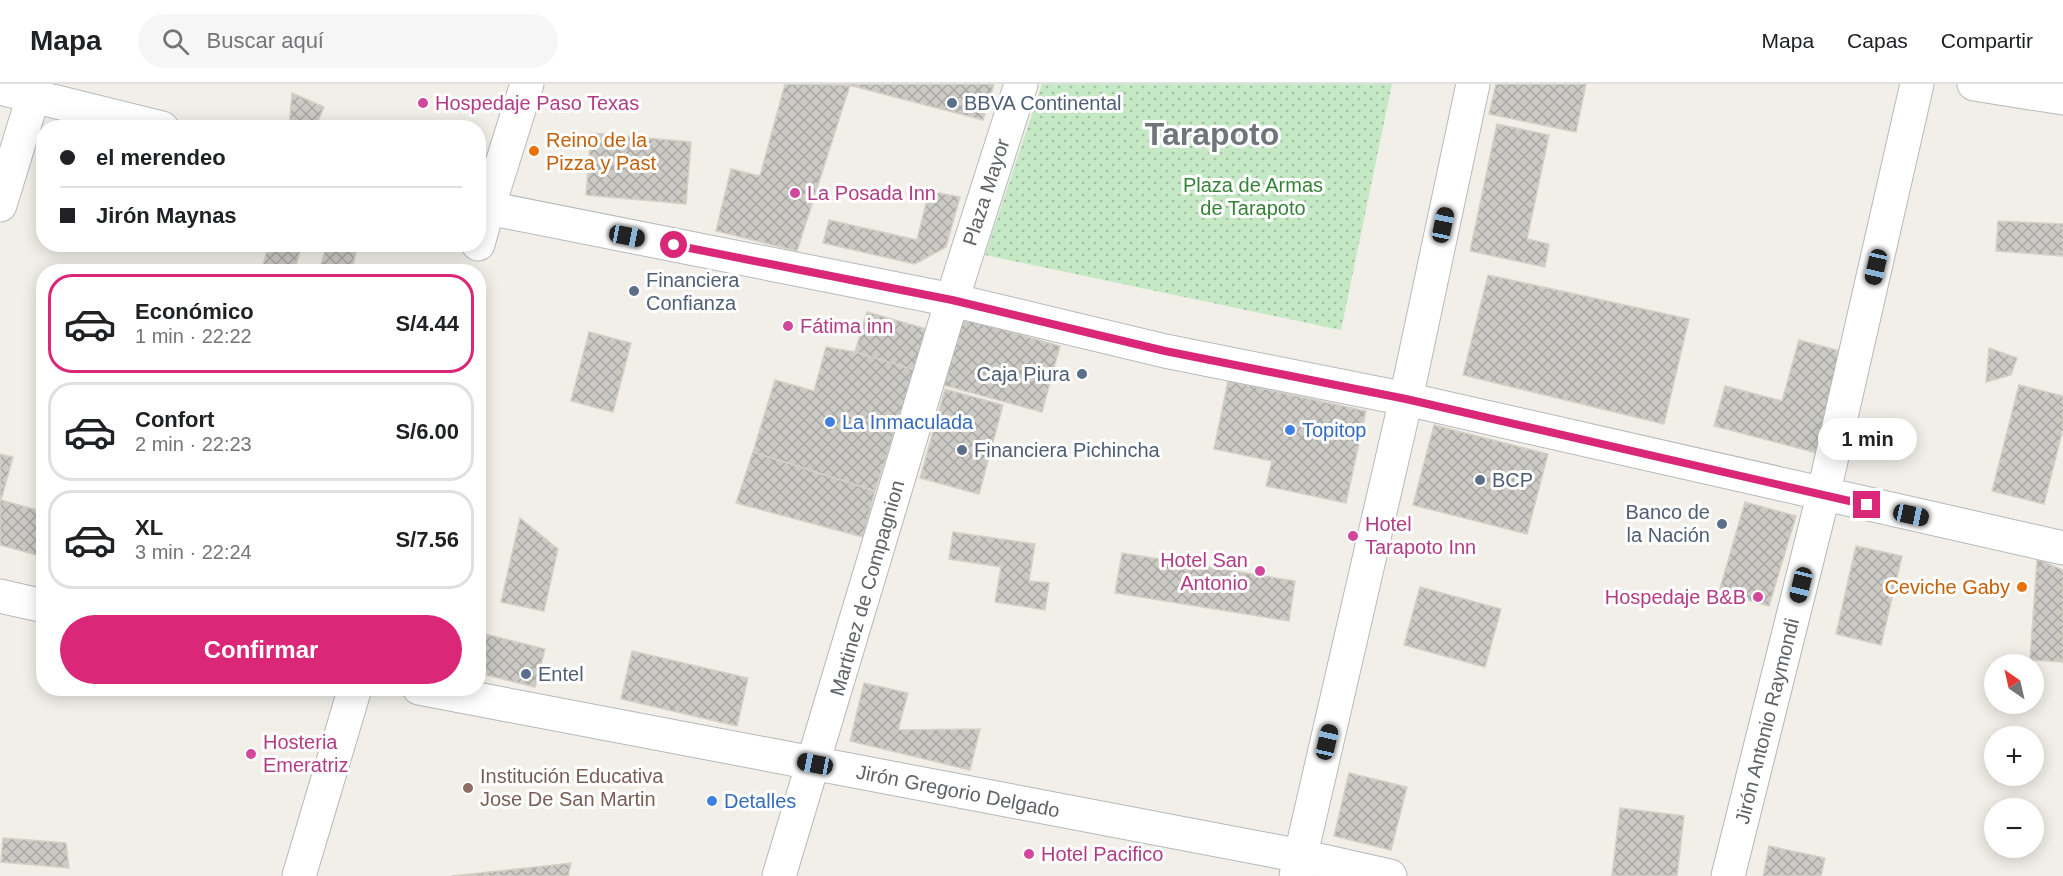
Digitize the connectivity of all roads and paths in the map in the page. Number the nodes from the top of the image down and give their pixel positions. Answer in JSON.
{"nodes":[{"id":1,"x":527,"y":84,"type":"edge"},
{"id":2,"x":1021,"y":84,"type":"edge"},
{"id":3,"x":1473,"y":84,"type":"edge"},
{"id":4,"x":1917,"y":84,"type":"edge"},
{"id":5,"x":1974,"y":84,"type":"edge"},
{"id":6,"x":0,"y":88,"type":"edge"},
{"id":7,"x":36,"y":90,"type":"edge"},
{"id":8,"x":2063,"y":99,"type":"edge"},
{"id":9,"x":135,"y":120,"type":"edge"},
{"id":10,"x":486,"y":199,"type":"edge"},
{"id":11,"x":0,"y":205,"type":"edge"},
{"id":12,"x":486,"y":208,"type":"edge"},
{"id":13,"x":952,"y":300,"type":"junction"},
{"id":14,"x":1406,"y":399,"type":"junction"},
{"id":15,"x":1824,"y":496,"type":"junction"},
{"id":16,"x":2063,"y":548,"type":"edge"},
{"id":17,"x":0,"y":596,"type":"edge"},
{"id":18,"x":36,"y":604,"type":"edge"},
{"id":19,"x":353,"y":696,"type":"edge"},
{"id":20,"x":461,"y":696,"type":"edge"},
{"id":21,"x":815,"y":764,"type":"junction"},
{"id":22,"x":1298,"y":866,"type":"edge"},
{"id":23,"x":299,"y":876,"type":"edge"},
{"id":24,"x":779,"y":876,"type":"edge"},
{"id":25,"x":1390,"y":876,"type":"edge"},
{"id":26,"x":1728,"y":876,"type":"edge"}],
"edges":[{"from":1,"to":10,"type":"street"},
{"from":2,"to":13,"type":"street","name":"Plaza Mayor"},
{"from":3,"to":14,"type":"street"},
{"from":4,"to":15,"type":"street","name":"Jirón Antonio Raymondi"},
{"from":5,"to":8,"type":"street"},
{"from":6,"to":7,"type":"street"},
{"from":7,"to":9,"type":"street"},
{"from":7,"to":11,"type":"street"},
{"from":12,"to":13,"type":"street"},
{"from":13,"to":14,"type":"street"},
{"from":13,"to":21,"type":"street","name":"Martinez de Compagnion"},
{"from":14,"to":15,"type":"street"},
{"from":14,"to":22,"type":"street"},
{"from":15,"to":16,"type":"street"},
{"from":15,"to":26,"type":"street","name":"Jirón Antonio Raymondi"},
{"from":17,"to":18,"type":"street"},
{"from":19,"to":23,"type":"street"},
{"from":20,"to":21,"type":"street","name":"Jirón Gregorio Delgado"},
{"from":21,"to":22,"type":"street","name":"Jirón Gregorio Delgado"},
{"from":21,"to":24,"type":"street","name":"Martinez de Compagnion"},
{"from":22,"to":25,"type":"street","name":"Jirón Gregorio Delgado"}]}
